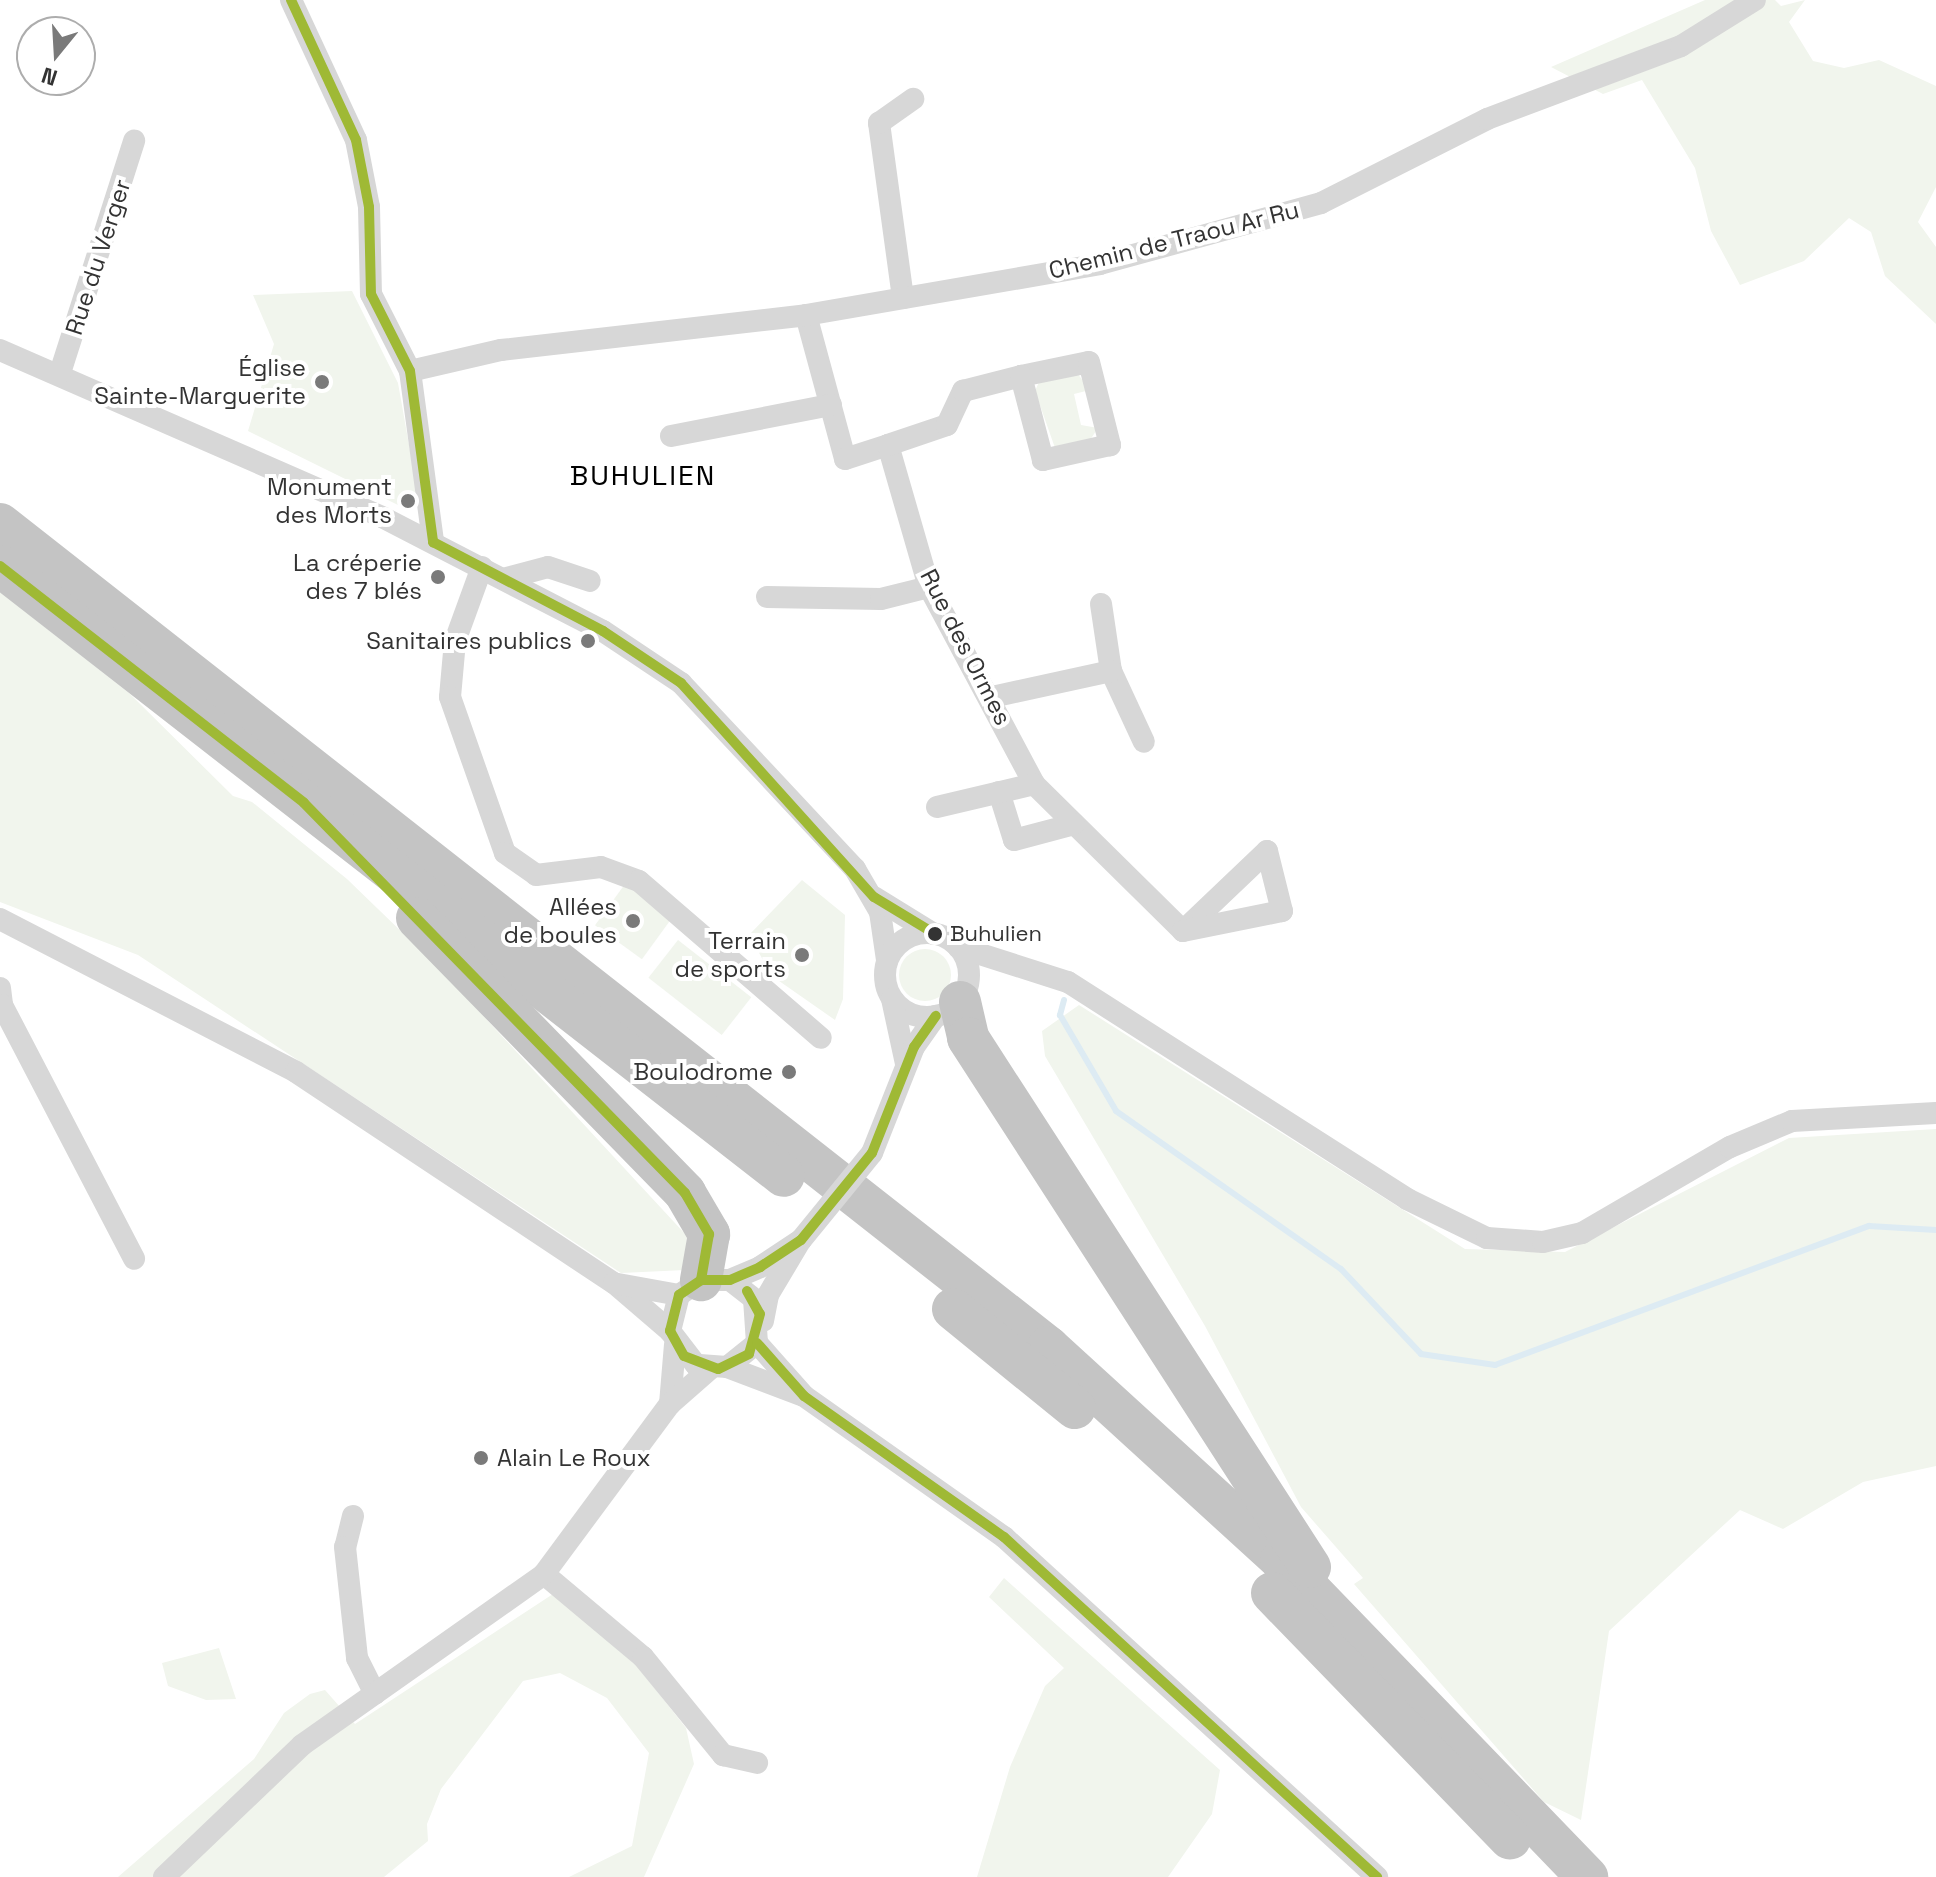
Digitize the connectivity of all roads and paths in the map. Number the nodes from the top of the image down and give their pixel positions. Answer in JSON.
{"nodes":[{"id":1,"x":291,"y":0,"type":"edge"},
{"id":2,"x":1755,"y":0,"type":"edge"},
{"id":3,"x":913,"y":99,"type":"dead end"},
{"id":4,"x":134,"y":141,"type":"dead end"},
{"id":5,"x":903,"y":298,"type":"junction"},
{"id":6,"x":806,"y":315,"type":"junction"},
{"id":7,"x":0,"y":350,"type":"edge"},
{"id":8,"x":410,"y":371,"type":"junction"},
{"id":9,"x":60,"y":373,"type":"junction"},
{"id":10,"x":1021,"y":376,"type":"junction"},
{"id":11,"x":831,"y":405,"type":"junction"},
{"id":12,"x":671,"y":436,"type":"dead end"},
{"id":13,"x":888,"y":445,"type":"junction"},
{"id":14,"x":0,"y":524,"type":"edge"},
{"id":15,"x":433,"y":542,"type":"junction"},
{"id":16,"x":0,"y":566,"type":"edge"},
{"id":17,"x":482,"y":567,"type":"junction"},
{"id":18,"x":507,"y":578,"type":"junction"},
{"id":19,"x":590,"y":581,"type":"dead end"},
{"id":20,"x":929,"y":587,"type":"junction"},
{"id":21,"x":767,"y":597,"type":"dead end"},
{"id":22,"x":1101,"y":604,"type":"dead end"},
{"id":23,"x":1111,"y":671,"type":"junction"},
{"id":24,"x":992,"y":697,"type":"junction"},
{"id":25,"x":1144,"y":742,"type":"dead end"},
{"id":26,"x":1034,"y":784,"type":"junction"},
{"id":27,"x":999,"y":792,"type":"junction"},
{"id":28,"x":304,"y":803,"type":"junction"},
{"id":29,"x":937,"y":807,"type":"dead end"},
{"id":30,"x":1074,"y":824,"type":"junction"},
{"id":31,"x":874,"y":897,"type":"junction"},
{"id":32,"x":0,"y":919,"type":"edge"},
{"id":33,"x":1183,"y":931,"type":"junction"},
{"id":34,"x":935,"y":934,"type":"junction"},
{"id":35,"x":958,"y":947,"type":"junction"},
{"id":36,"x":887,"y":960,"type":"junction"},
{"id":37,"x":1022,"y":963,"type":"junction"},
{"id":38,"x":0,"y":988,"type":"edge"},
{"id":39,"x":892,"y":999,"type":"junction"},
{"id":40,"x":955,"y":1002,"type":"junction"},
{"id":41,"x":821,"y":1038,"type":"dead end"},
{"id":42,"x":906,"y":1064,"type":"junction"},
{"id":43,"x":1936,"y":1113,"type":"edge"},
{"id":44,"x":801,"y":1240,"type":"junction"},
{"id":45,"x":134,"y":1259,"type":"dead end"},
{"id":46,"x":614,"y":1283,"type":"junction"},
{"id":47,"x":703,"y":1285,"type":"junction"},
{"id":48,"x":759,"y":1336,"type":"junction"},
{"id":49,"x":673,"y":1338,"type":"junction"},
{"id":50,"x":718,"y":1368,"type":"junction"},
{"id":51,"x":804,"y":1396,"type":"junction"},
{"id":52,"x":670,"y":1404,"type":"junction"},
{"id":53,"x":353,"y":1516,"type":"dead end"},
{"id":54,"x":544,"y":1574,"type":"junction"},
{"id":55,"x":1351,"y":1632,"type":"junction"},
{"id":56,"x":375,"y":1694,"type":"junction"},
{"id":57,"x":757,"y":1763,"type":"dead end"},
{"id":58,"x":164,"y":1877,"type":"edge"},
{"id":59,"x":1377,"y":1877,"type":"edge"},
{"id":60,"x":1547,"y":1877,"type":"edge"},
{"id":61,"x":1587,"y":1877,"type":"edge"}],
"edges":[{"from":1,"to":8,"type":"street"},
{"from":2,"to":5,"type":"street","name":"Chemin de Traou Ar Ru"},
{"from":3,"to":5,"type":"street"},
{"from":4,"to":9,"type":"street","name":"Rue du Verger"},
{"from":5,"to":6,"type":"street","name":"Chemin de Traou Ar Ru"},
{"from":6,"to":8,"type":"street","name":"Chemin de Traou Ar Ru"},
{"from":6,"to":11,"type":"street"},
{"from":7,"to":9,"type":"street"},
{"from":8,"to":15,"type":"street"},
{"from":9,"to":15,"type":"street"},
{"from":10,"to":10,"type":"street"},
{"from":10,"to":13,"type":"street"},
{"from":11,"to":12,"type":"street"},
{"from":11,"to":13,"type":"street"},
{"from":13,"to":20,"type":"street","name":"Rue des Ormes"},
{"from":14,"to":55,"type":"highway"},
{"from":15,"to":17,"type":"street"},
{"from":16,"to":28,"type":"highway"},
{"from":17,"to":18,"type":"street"},
{"from":17,"to":41,"type":"street"},
{"from":18,"to":19,"type":"street"},
{"from":18,"to":31,"type":"street"},
{"from":20,"to":21,"type":"street"},
{"from":20,"to":24,"type":"street","name":"Rue des Ormes"},
{"from":22,"to":23,"type":"street"},
{"from":23,"to":24,"type":"street"},
{"from":23,"to":25,"type":"street"},
{"from":24,"to":26,"type":"street","name":"Rue des Ormes"},
{"from":26,"to":27,"type":"street"},
{"from":26,"to":30,"type":"street","name":"Rue des Ormes"},
{"from":27,"to":29,"type":"street"},
{"from":27,"to":30,"type":"street"},
{"from":28,"to":47,"type":"highway"},
{"from":28,"to":60,"type":"highway"},
{"from":30,"to":33,"type":"street","name":"Rue des Ormes"},
{"from":31,"to":34,"type":"street"},
{"from":31,"to":36,"type":"street"},
{"from":32,"to":46,"type":"street"},
{"from":33,"to":33,"type":"street"},
{"from":34,"to":35,"type":"street"},
{"from":34,"to":36,"type":"street"},
{"from":35,"to":37,"type":"street"},
{"from":35,"to":40,"type":"street"},
{"from":36,"to":39,"type":"street"},
{"from":37,"to":40,"type":"street"},
{"from":37,"to":43,"type":"street"},
{"from":38,"to":45,"type":"street"},
{"from":39,"to":40,"type":"street"},
{"from":39,"to":42,"type":"street"},
{"from":40,"to":42,"type":"street"},
{"from":40,"to":55,"type":"highway"},
{"from":42,"to":44,"type":"street","bridge":true},
{"from":44,"to":47,"type":"street"},
{"from":44,"to":48,"type":"street"},
{"from":46,"to":47,"type":"street"},
{"from":46,"to":49,"type":"street"},
{"from":47,"to":48,"type":"street"},
{"from":47,"to":49,"type":"street"},
{"from":48,"to":50,"type":"street"},
{"from":48,"to":51,"type":"street"},
{"from":49,"to":50,"type":"street"},
{"from":49,"to":52,"type":"street"},
{"from":50,"to":51,"type":"street"},
{"from":50,"to":52,"type":"street"},
{"from":51,"to":59,"type":"street"},
{"from":52,"to":54,"type":"street"},
{"from":53,"to":56,"type":"street"},
{"from":54,"to":56,"type":"street"},
{"from":54,"to":57,"type":"street"},
{"from":55,"to":61,"type":"highway"},
{"from":56,"to":58,"type":"street"}]}
